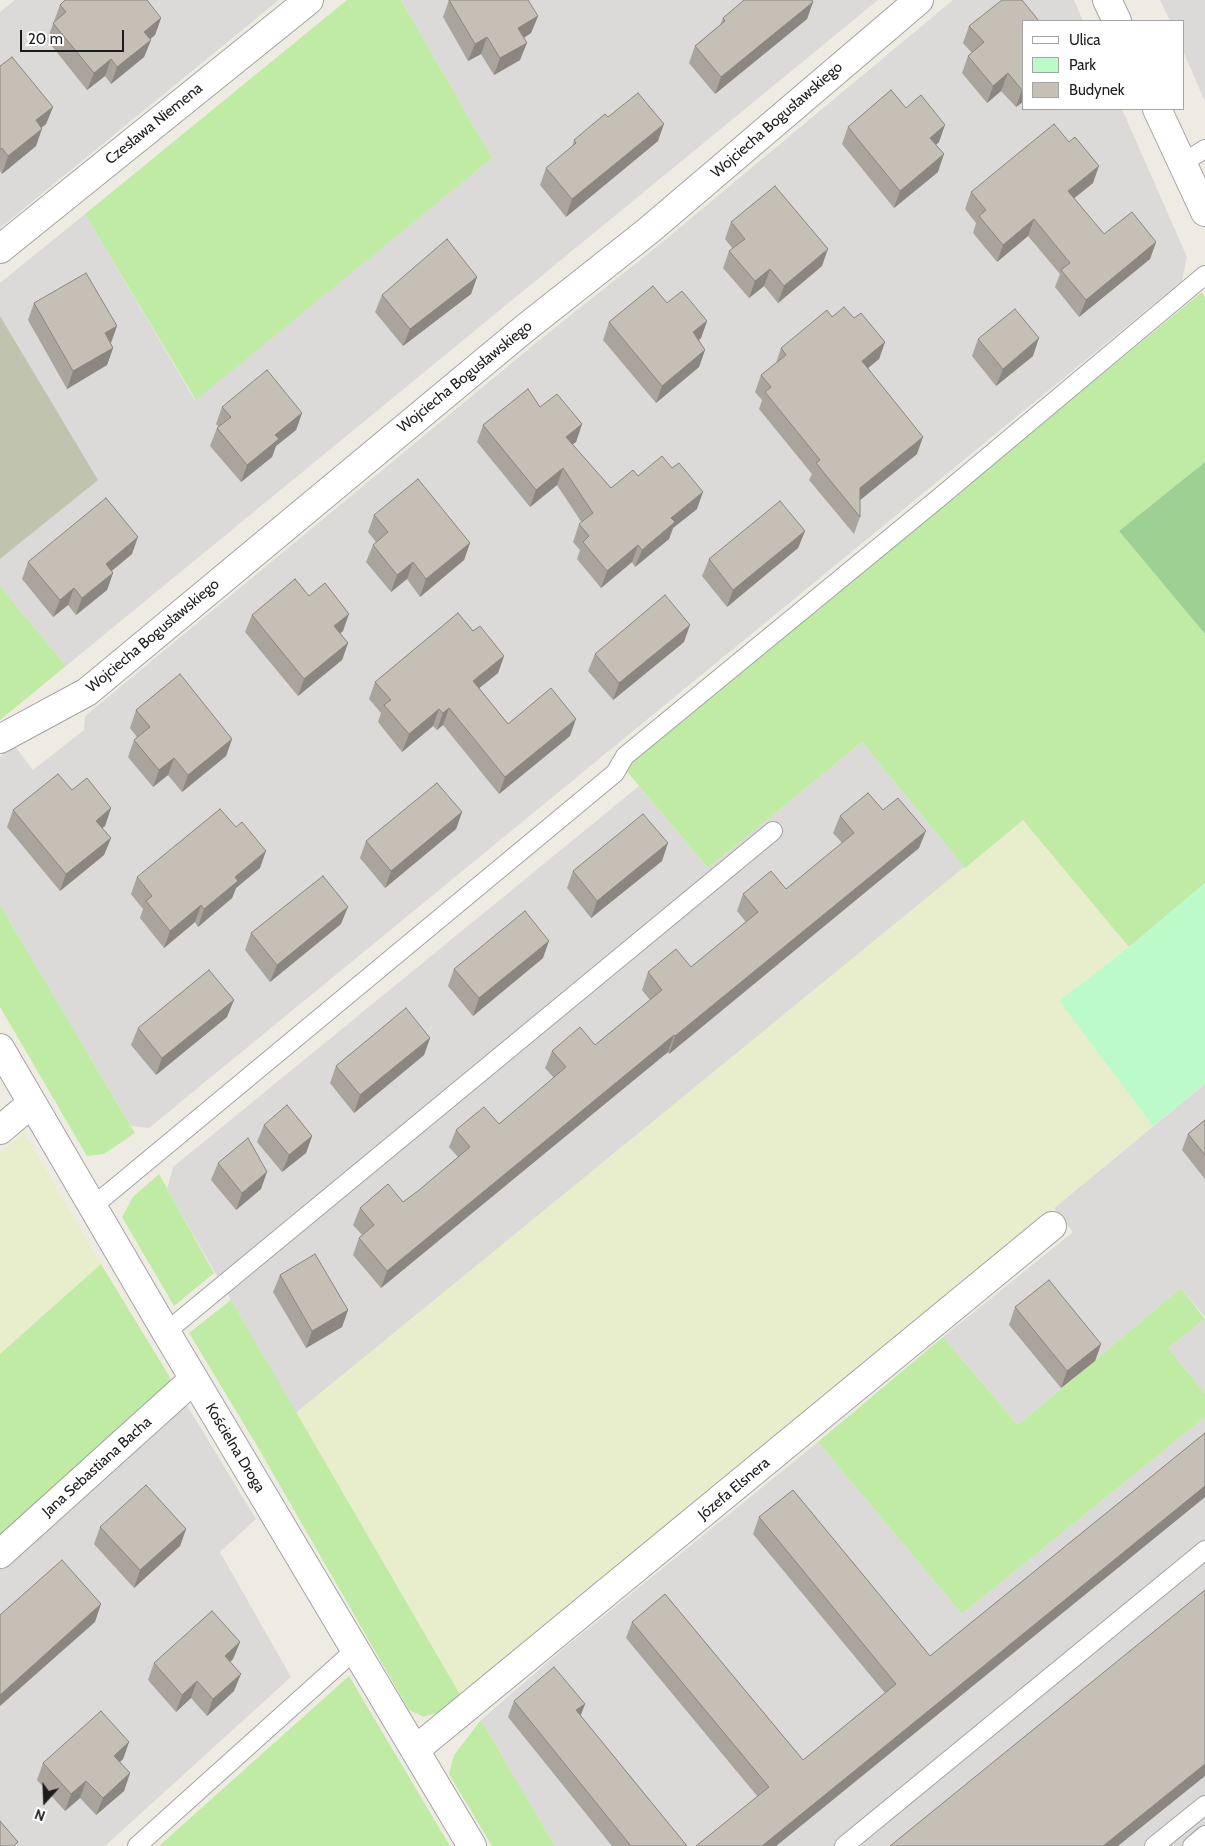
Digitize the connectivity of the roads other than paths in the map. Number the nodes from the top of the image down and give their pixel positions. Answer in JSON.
{"nodes":[{"id":1,"x":309,"y":0,"type":"edge"},
{"id":2,"x":919,"y":0,"type":"edge"},
{"id":3,"x":1107,"y":0,"type":"edge"},
{"id":4,"x":1117,"y":20,"type":"edge"},
{"id":5,"x":1156,"y":110,"type":"edge"},
{"id":6,"x":1205,"y":149,"type":"edge"},
{"id":7,"x":1182,"y":164,"type":"junction"},
{"id":8,"x":1205,"y":212,"type":"edge"},
{"id":9,"x":0,"y":248,"type":"edge"},
{"id":10,"x":1205,"y":275,"type":"edge"},
{"id":11,"x":0,"y":739,"type":"edge"},
{"id":12,"x":773,"y":832,"type":"dead end"},
{"id":13,"x":0,"y":1048,"type":"edge"},
{"id":14,"x":32,"y":1103,"type":"junction"},
{"id":15,"x":0,"y":1130,"type":"edge"},
{"id":16,"x":92,"y":1207,"type":"junction"},
{"id":17,"x":1052,"y":1226,"type":"dead end"},
{"id":18,"x":166,"y":1332,"type":"junction"},
{"id":19,"x":194,"y":1379,"type":"junction"},
{"id":20,"x":1205,"y":1550,"type":"edge"},
{"id":21,"x":0,"y":1554,"type":"edge"},
{"id":22,"x":355,"y":1650,"type":"junction"},
{"id":23,"x":415,"y":1750,"type":"junction"},
{"id":24,"x":1205,"y":1805,"type":"edge"},
{"id":25,"x":1205,"y":1835,"type":"edge"},
{"id":26,"x":137,"y":1846,"type":"edge"},
{"id":27,"x":472,"y":1846,"type":"edge"},
{"id":28,"x":844,"y":1846,"type":"edge"},
{"id":29,"x":1154,"y":1846,"type":"edge"},
{"id":30,"x":1192,"y":1846,"type":"edge"}],
"edges":[{"from":1,"to":9,"type":"street","name":"Czesława Niemena"},
{"from":2,"to":11,"type":"street","name":"Wojciecha Bogusławskiego"},
{"from":3,"to":4,"type":"street"},
{"from":5,"to":7,"type":"street"},
{"from":6,"to":7,"type":"lane"},
{"from":7,"to":8,"type":"street"},
{"from":10,"to":16,"type":"lane"},
{"from":12,"to":18,"type":"lane"},
{"from":13,"to":14,"type":"street","name":"Kościelna Droga"},
{"from":14,"to":15,"type":"street"},
{"from":14,"to":16,"type":"street","name":"Kościelna Droga"},
{"from":16,"to":18,"type":"street","name":"Kościelna Droga"},
{"from":17,"to":23,"type":"street","name":"Józefa Elsnera"},
{"from":18,"to":19,"type":"street","name":"Kościelna Droga"},
{"from":19,"to":21,"type":"street","name":"Jana Sebastiana Bacha"},
{"from":19,"to":22,"type":"street","name":"Kościelna Droga"},
{"from":20,"to":28,"type":"lane"},
{"from":22,"to":23,"type":"street","name":"Kościelna Droga"},
{"from":22,"to":26,"type":"lane"},
{"from":23,"to":27,"type":"street","name":"Kościelna Droga"},
{"from":24,"to":29,"type":"lane"},
{"from":25,"to":30,"type":"lane"}]}
